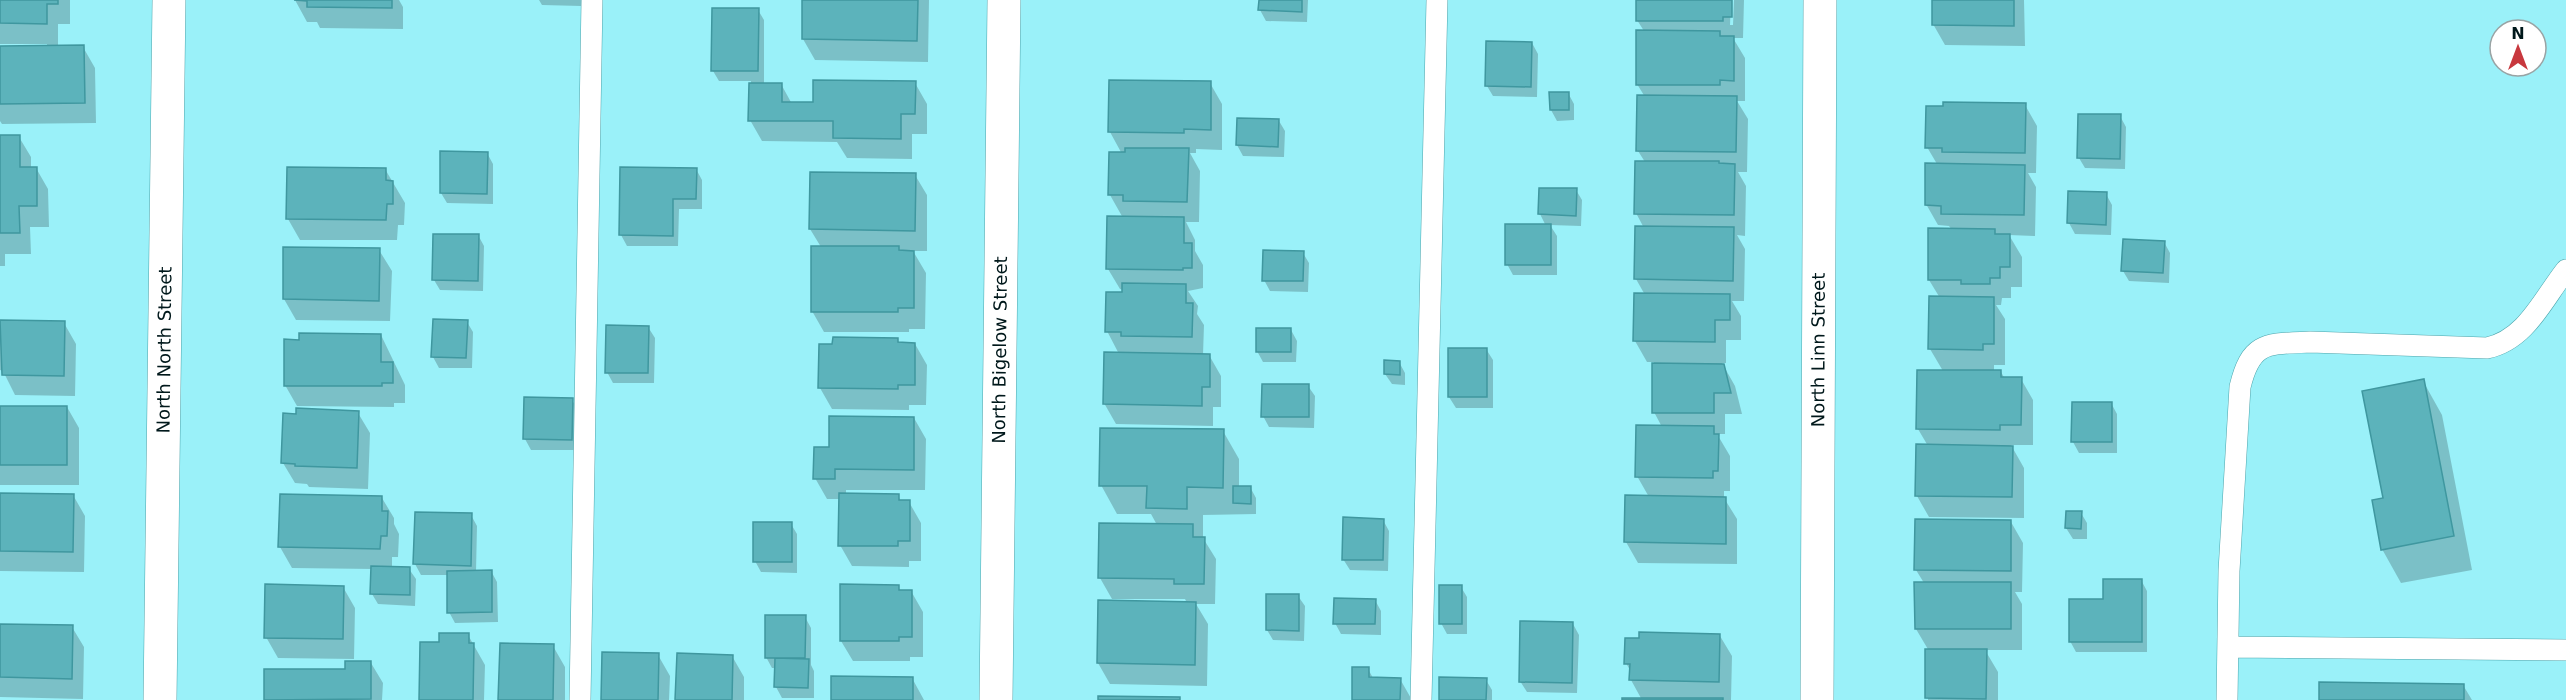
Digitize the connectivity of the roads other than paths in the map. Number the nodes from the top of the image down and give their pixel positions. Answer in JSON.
{"nodes":[{"id":1,"x":170,"y":0,"type":"edge"},
{"id":2,"x":592,"y":0,"type":"edge"},
{"id":3,"x":1004,"y":0,"type":"edge"},
{"id":4,"x":1437,"y":0,"type":"edge"},
{"id":5,"x":1820,"y":0,"type":"edge"},
{"id":6,"x":2566,"y":270,"type":"edge"},
{"id":7,"x":2228,"y":646,"type":"junction"},
{"id":8,"x":2566,"y":650,"type":"edge"},
{"id":9,"x":160,"y":700,"type":"edge"},
{"id":10,"x":580,"y":700,"type":"edge"},
{"id":11,"x":996,"y":700,"type":"edge"},
{"id":12,"x":1421,"y":700,"type":"edge"},
{"id":13,"x":1817,"y":700,"type":"edge"},
{"id":14,"x":2228,"y":700,"type":"edge"}],
"edges":[{"from":1,"to":9,"type":"street","name":"North North Street"},
{"from":2,"to":10,"type":"lane"},
{"from":3,"to":11,"type":"street","name":"North Bigelow Street"},
{"from":4,"to":12,"type":"lane"},
{"from":5,"to":13,"type":"street","name":"North Linn Street"},
{"from":6,"to":7,"type":"lane"},
{"from":7,"to":8,"type":"lane"},
{"from":7,"to":14,"type":"lane"}]}
